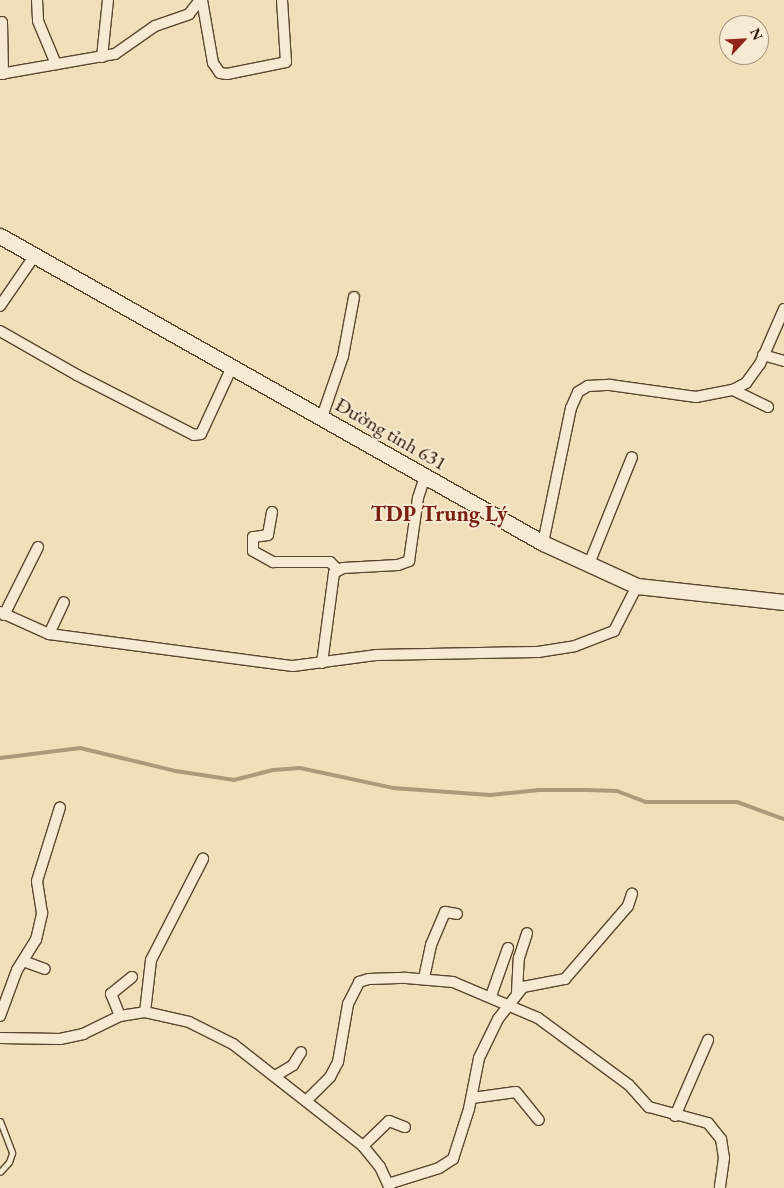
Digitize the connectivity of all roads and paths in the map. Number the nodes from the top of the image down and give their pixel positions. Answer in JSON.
{"nodes":[{"id":1,"x":37,"y":0,"type":"edge"},
{"id":2,"x":108,"y":0,"type":"edge"},
{"id":3,"x":201,"y":0,"type":"edge"},
{"id":4,"x":282,"y":0,"type":"edge"},
{"id":5,"x":2,"y":22,"type":"dead end"},
{"id":6,"x":102,"y":57,"type":"junction"},
{"id":7,"x":56,"y":64,"type":"junction"},
{"id":8,"x":1,"y":74,"type":"edge"},
{"id":9,"x":0,"y":236,"type":"edge"},
{"id":10,"x":35,"y":255,"type":"junction"},
{"id":11,"x":354,"y":297,"type":"dead end"},
{"id":12,"x":0,"y":306,"type":"edge"},
{"id":13,"x":784,"y":309,"type":"edge"},
{"id":14,"x":0,"y":330,"type":"edge"},
{"id":15,"x":763,"y":355,"type":"junction"},
{"id":16,"x":784,"y":361,"type":"edge"},
{"id":17,"x":231,"y":369,"type":"junction"},
{"id":18,"x":733,"y":390,"type":"junction"},
{"id":19,"x":768,"y":407,"type":"dead end"},
{"id":20,"x":322,"y":417,"type":"junction"},
{"id":21,"x":632,"y":457,"type":"dead end"},
{"id":22,"x":425,"y":476,"type":"junction"},
{"id":23,"x":272,"y":512,"type":"dead end"},
{"id":24,"x":543,"y":543,"type":"junction"},
{"id":25,"x":38,"y":546,"type":"dead end"},
{"id":26,"x":589,"y":564,"type":"junction"},
{"id":27,"x":338,"y":570,"type":"junction"},
{"id":28,"x":637,"y":586,"type":"junction"},
{"id":29,"x":64,"y":602,"type":"dead end"},
{"id":30,"x":784,"y":602,"type":"edge"},
{"id":31,"x":2,"y":614,"type":"edge"},
{"id":32,"x":50,"y":634,"type":"junction"},
{"id":33,"x":322,"y":663,"type":"junction"},
{"id":34,"x":60,"y":807,"type":"dead end"},
{"id":35,"x":203,"y":859,"type":"dead end"},
{"id":36,"x":632,"y":894,"type":"dead end"},
{"id":37,"x":457,"y":914,"type":"dead end"},
{"id":38,"x":527,"y":934,"type":"dead end"},
{"id":39,"x":508,"y":948,"type":"dead end"},
{"id":40,"x":23,"y":961,"type":"junction"},
{"id":41,"x":45,"y":969,"type":"dead end"},
{"id":42,"x":132,"y":977,"type":"dead end"},
{"id":43,"x":424,"y":978,"type":"junction"},
{"id":44,"x":517,"y":992,"type":"junction"},
{"id":45,"x":490,"y":996,"type":"junction"},
{"id":46,"x":507,"y":1007,"type":"junction"},
{"id":47,"x":146,"y":1012,"type":"junction"},
{"id":48,"x":0,"y":1016,"type":"edge"},
{"id":49,"x":120,"y":1016,"type":"junction"},
{"id":50,"x":0,"y":1038,"type":"edge"},
{"id":51,"x":708,"y":1040,"type":"dead end"},
{"id":52,"x":302,"y":1052,"type":"dead end"},
{"id":53,"x":275,"y":1076,"type":"junction"},
{"id":54,"x":472,"y":1098,"type":"junction"},
{"id":55,"x":307,"y":1100,"type":"junction"},
{"id":56,"x":675,"y":1116,"type":"junction"},
{"id":57,"x":538,"y":1120,"type":"dead end"},
{"id":58,"x":0,"y":1121,"type":"edge"},
{"id":59,"x":405,"y":1128,"type":"dead end"},
{"id":60,"x":363,"y":1146,"type":"junction"},
{"id":61,"x":0,"y":1172,"type":"edge"},
{"id":62,"x":389,"y":1186,"type":"edge"},
{"id":63,"x":720,"y":1188,"type":"edge"}],
"edges":[{"from":1,"to":7,"type":"street"},
{"from":2,"to":6,"type":"street"},
{"from":3,"to":4,"type":"street"},
{"from":3,"to":6,"type":"street"},
{"from":5,"to":8,"type":"street"},
{"from":6,"to":7,"type":"street"},
{"from":7,"to":8,"type":"street"},
{"from":9,"to":10,"type":"main road","name":"Đường tỉnh 631"},
{"from":10,"to":12,"type":"street"},
{"from":10,"to":17,"type":"main road","name":"Đường tỉnh 631"},
{"from":11,"to":20,"type":"street"},
{"from":13,"to":15,"type":"street"},
{"from":14,"to":17,"type":"street"},
{"from":15,"to":16,"type":"street"},
{"from":15,"to":18,"type":"street"},
{"from":17,"to":20,"type":"main road","name":"Đường tỉnh 631"},
{"from":18,"to":19,"type":"street"},
{"from":18,"to":24,"type":"street"},
{"from":20,"to":22,"type":"main road","name":"Đường tỉnh 631"},
{"from":21,"to":26,"type":"street"},
{"from":22,"to":24,"type":"main road","name":"Đường tỉnh 631"},
{"from":22,"to":27,"type":"street"},
{"from":23,"to":27,"type":"street"},
{"from":24,"to":26,"type":"main road","name":"Đường tỉnh 631"},
{"from":25,"to":31,"type":"street"},
{"from":26,"to":28,"type":"main road","name":"Đường tỉnh 631"},
{"from":27,"to":33,"type":"street"},
{"from":28,"to":30,"type":"main road","name":"Đường tỉnh 631"},
{"from":28,"to":33,"type":"street"},
{"from":29,"to":32,"type":"street"},
{"from":31,"to":32,"type":"street"},
{"from":32,"to":33,"type":"street"},
{"from":34,"to":40,"type":"street"},
{"from":35,"to":47,"type":"street"},
{"from":36,"to":44,"type":"street"},
{"from":37,"to":43,"type":"street"},
{"from":38,"to":44,"type":"street"},
{"from":39,"to":45,"type":"street"},
{"from":40,"to":41,"type":"street"},
{"from":40,"to":48,"type":"street"},
{"from":42,"to":49,"type":"street"},
{"from":43,"to":45,"type":"street"},
{"from":43,"to":55,"type":"street"},
{"from":44,"to":46,"type":"street"},
{"from":45,"to":46,"type":"street"},
{"from":46,"to":54,"type":"street"},
{"from":46,"to":56,"type":"street"},
{"from":47,"to":49,"type":"street"},
{"from":47,"to":53,"type":"street"},
{"from":49,"to":50,"type":"street"},
{"from":51,"to":56,"type":"street"},
{"from":52,"to":53,"type":"street"},
{"from":53,"to":55,"type":"street"},
{"from":54,"to":57,"type":"street"},
{"from":54,"to":62,"type":"street"},
{"from":55,"to":60,"type":"street"},
{"from":56,"to":63,"type":"street"},
{"from":58,"to":61,"type":"lane"},
{"from":59,"to":60,"type":"street"},
{"from":60,"to":62,"type":"street"}]}
